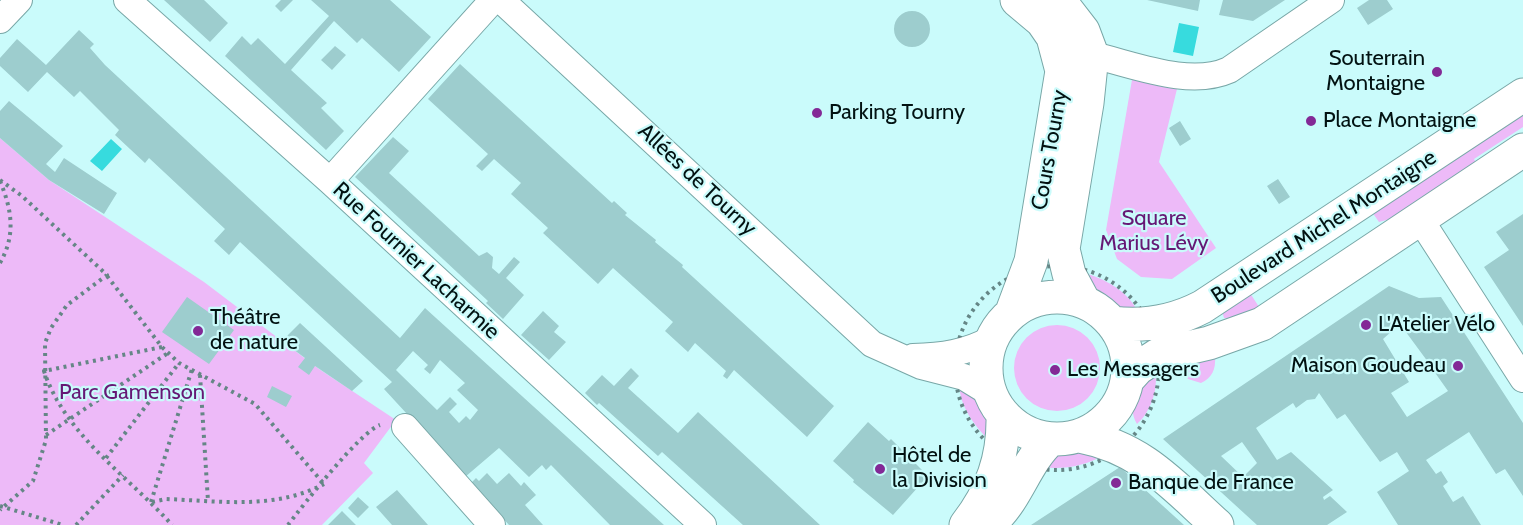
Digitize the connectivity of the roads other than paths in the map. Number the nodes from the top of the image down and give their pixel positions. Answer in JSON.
{"nodes":[{"id":1,"x":19,"y":0,"type":"edge"},
{"id":2,"x":127,"y":0,"type":"edge"},
{"id":3,"x":493,"y":0,"type":"edge"},
{"id":4,"x":501,"y":0,"type":"edge"},
{"id":5,"x":1017,"y":0,"type":"edge"},
{"id":6,"x":1059,"y":0,"type":"edge"},
{"id":7,"x":1332,"y":0,"type":"edge"},
{"id":8,"x":0,"y":20,"type":"edge"},
{"id":9,"x":1092,"y":55,"type":"junction"},
{"id":10,"x":1523,"y":95,"type":"edge"},
{"id":11,"x":1523,"y":150,"type":"edge"},
{"id":12,"x":330,"y":181,"type":"junction"},
{"id":13,"x":1420,"y":219,"type":"junction"},
{"id":14,"x":1084,"y":302,"type":"junction"},
{"id":15,"x":1012,"y":312,"type":"junction"},
{"id":16,"x":1113,"y":323,"type":"junction"},
{"id":17,"x":992,"y":339,"type":"junction"},
{"id":18,"x":1154,"y":340,"type":"junction"},
{"id":19,"x":956,"y":364,"type":"junction"},
{"id":20,"x":1523,"y":379,"type":"edge"},
{"id":21,"x":1125,"y":389,"type":"junction"},
{"id":22,"x":996,"y":404,"type":"junction"},
{"id":23,"x":405,"y":427,"type":"road end"},
{"id":24,"x":1066,"y":438,"type":"junction"},
{"id":25,"x":1128,"y":442,"type":"junction"},
{"id":26,"x":1015,"y":459,"type":"junction"},
{"id":27,"x":492,"y":525,"type":"edge"},
{"id":28,"x":703,"y":525,"type":"edge"},
{"id":29,"x":966,"y":525,"type":"edge"},
{"id":30,"x":987,"y":525,"type":"edge"},
{"id":31,"x":1217,"y":525,"type":"edge"}],
"edges":[{"from":1,"to":8,"type":"street"},
{"from":2,"to":12,"type":"street","name":"Rue Fournier Lacharmie"},
{"from":3,"to":12,"type":"street"},
{"from":4,"to":19,"type":"street","name":"Allées de Tourny"},
{"from":5,"to":15,"type":"main road","name":"Cours Tourny"},
{"from":6,"to":9,"type":"main road","name":"Cours Tourny"},
{"from":7,"to":9,"type":"street"},
{"from":9,"to":14,"type":"main road","name":"Cours Tourny"},
{"from":10,"to":18,"type":"main road","name":"Boulevard Michel Montaigne"},
{"from":11,"to":13,"type":"main road","name":"Boulevard Michel Montaigne"},
{"from":12,"to":28,"type":"street","name":"Rue Fournier Lacharmie"},
{"from":13,"to":18,"type":"main road","name":"Boulevard Michel Montaigne"},
{"from":13,"to":20,"type":"street"},
{"from":14,"to":15,"type":"main road"},
{"from":14,"to":16,"type":"main road"},
{"from":15,"to":17,"type":"main road"},
{"from":16,"to":18,"type":"main road","name":"Boulevard Michel Montaigne"},
{"from":16,"to":21,"type":"main road"},
{"from":17,"to":19,"type":"street"},
{"from":17,"to":22,"type":"main road"},
{"from":18,"to":21,"type":"main road","name":"Boulevard Michel Montaigne"},
{"from":19,"to":22,"type":"street","name":"Allées de Tourny"},
{"from":21,"to":24,"type":"main road"},
{"from":21,"to":25,"type":"main road"},
{"from":22,"to":24,"type":"main road"},
{"from":22,"to":26,"type":"main road"},
{"from":23,"to":27,"type":"street"},
{"from":24,"to":25,"type":"main road"},
{"from":24,"to":26,"type":"main road"},
{"from":25,"to":31,"type":"main road"},
{"from":26,"to":29,"type":"main road"},
{"from":26,"to":30,"type":"main road"}]}
